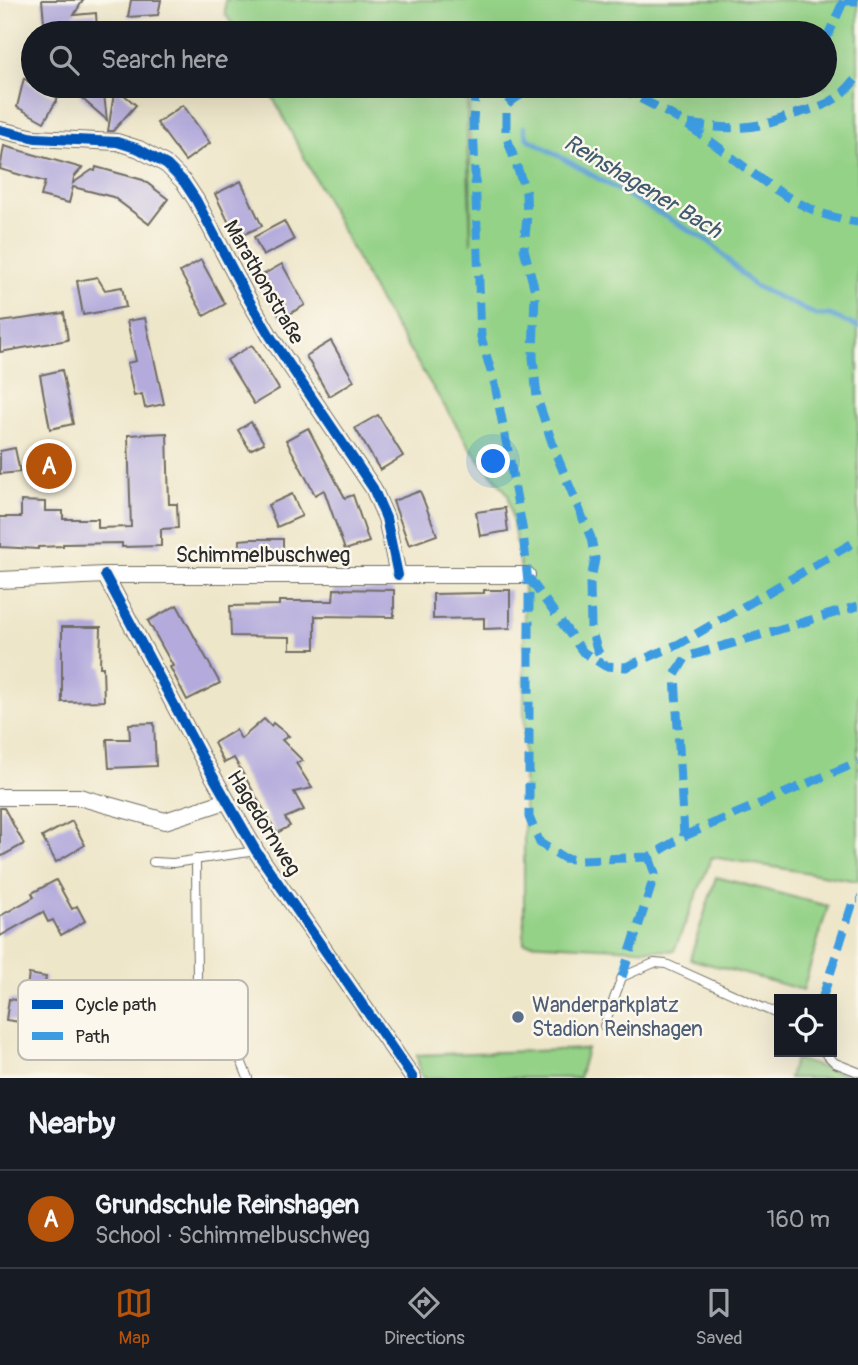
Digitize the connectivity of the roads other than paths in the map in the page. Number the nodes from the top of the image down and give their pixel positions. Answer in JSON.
{"nodes":[{"id":1,"x":0,"y":130,"type":"edge"},
{"id":2,"x":105,"y":575,"type":"junction"},
{"id":3,"x":398,"y":575,"type":"junction"},
{"id":4,"x":527,"y":575,"type":"dead end"},
{"id":5,"x":0,"y":580,"type":"edge"},
{"id":6,"x":0,"y":797,"type":"edge"},
{"id":7,"x":226,"y":801,"type":"junction"},
{"id":8,"x":257,"y":851,"type":"junction"},
{"id":9,"x":196,"y":859,"type":"junction"},
{"id":10,"x":153,"y":862,"type":"dead end"},
{"id":11,"x":197,"y":980,"type":"edge"},
{"id":12,"x":774,"y":1014,"type":"edge"},
{"id":13,"x":604,"y":1026,"type":"dead end"},
{"id":14,"x":829,"y":1057,"type":"edge"},
{"id":15,"x":240,"y":1060,"type":"edge"},
{"id":16,"x":858,"y":1072,"type":"edge"},
{"id":17,"x":248,"y":1078,"type":"edge"},
{"id":18,"x":413,"y":1078,"type":"edge"}],
"edges":[{"from":1,"to":3,"type":"street","name":"Marathonstraße"},
{"from":2,"to":3,"type":"street","name":"Schimmelbuschweg"},
{"from":2,"to":5,"type":"street","name":"Schimmelbuschweg"},
{"from":2,"to":7,"type":"street","name":"Hagedornweg"},
{"from":3,"to":4,"type":"street","name":"Schimmelbuschweg"},
{"from":6,"to":7,"type":"street"},
{"from":7,"to":8,"type":"street","name":"Hagedornweg"},
{"from":8,"to":9,"type":"lane"},
{"from":8,"to":18,"type":"street","name":"Hagedornweg"},
{"from":9,"to":10,"type":"lane"},
{"from":9,"to":11,"type":"lane"},
{"from":12,"to":13,"type":"lane"},
{"from":14,"to":16,"type":"lane"},
{"from":15,"to":17,"type":"lane"}]}
